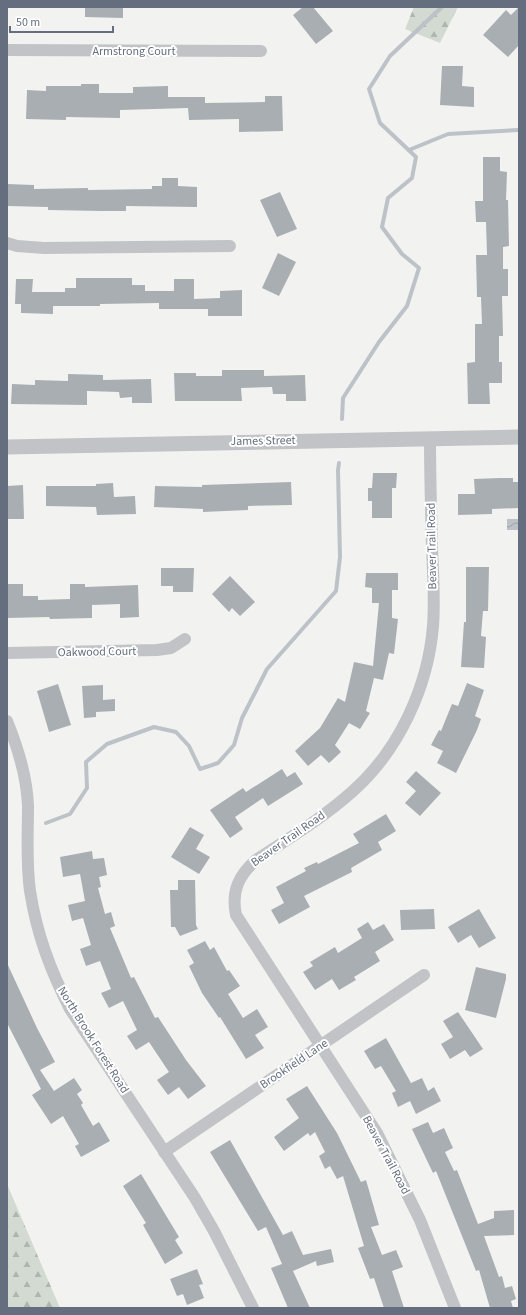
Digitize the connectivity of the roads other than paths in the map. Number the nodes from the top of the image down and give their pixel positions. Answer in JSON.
{"nodes":[{"id":1,"x":7,"y":50,"type":"edge"},
{"id":2,"x":261,"y":51,"type":"dead end"},
{"id":3,"x":7,"y":243,"type":"edge"},
{"id":4,"x":230,"y":246,"type":"dead end"},
{"id":5,"x":519,"y":437,"type":"edge"},
{"id":6,"x":430,"y":438,"type":"junction"},
{"id":7,"x":7,"y":447,"type":"edge"},
{"id":8,"x":185,"y":640,"type":"dead end"},
{"id":9,"x":7,"y":653,"type":"edge"},
{"id":10,"x":7,"y":721,"type":"edge"},
{"id":11,"x":424,"y":975,"type":"dead end"},
{"id":12,"x":320,"y":1046,"type":"junction"},
{"id":13,"x":164,"y":1152,"type":"junction"},
{"id":14,"x":253,"y":1308,"type":"edge"},
{"id":15,"x":455,"y":1308,"type":"edge"}],
"edges":[{"from":1,"to":2,"type":"street","name":"Armstrong Court"},
{"from":3,"to":4,"type":"street"},
{"from":5,"to":6,"type":"street","name":"James Street"},
{"from":6,"to":7,"type":"street","name":"James Street"},
{"from":6,"to":12,"type":"street","name":"Beaver Trail Road"},
{"from":8,"to":9,"type":"street","name":"Oakwood Court"},
{"from":10,"to":13,"type":"street","name":"North Brook Forest Road"},
{"from":11,"to":12,"type":"street","name":"Brookfield Lane"},
{"from":12,"to":13,"type":"street","name":"Brookfield Lane"},
{"from":12,"to":15,"type":"street","name":"Beaver Trail Road"},
{"from":13,"to":14,"type":"street","name":"North Brook Forest Road"}]}
